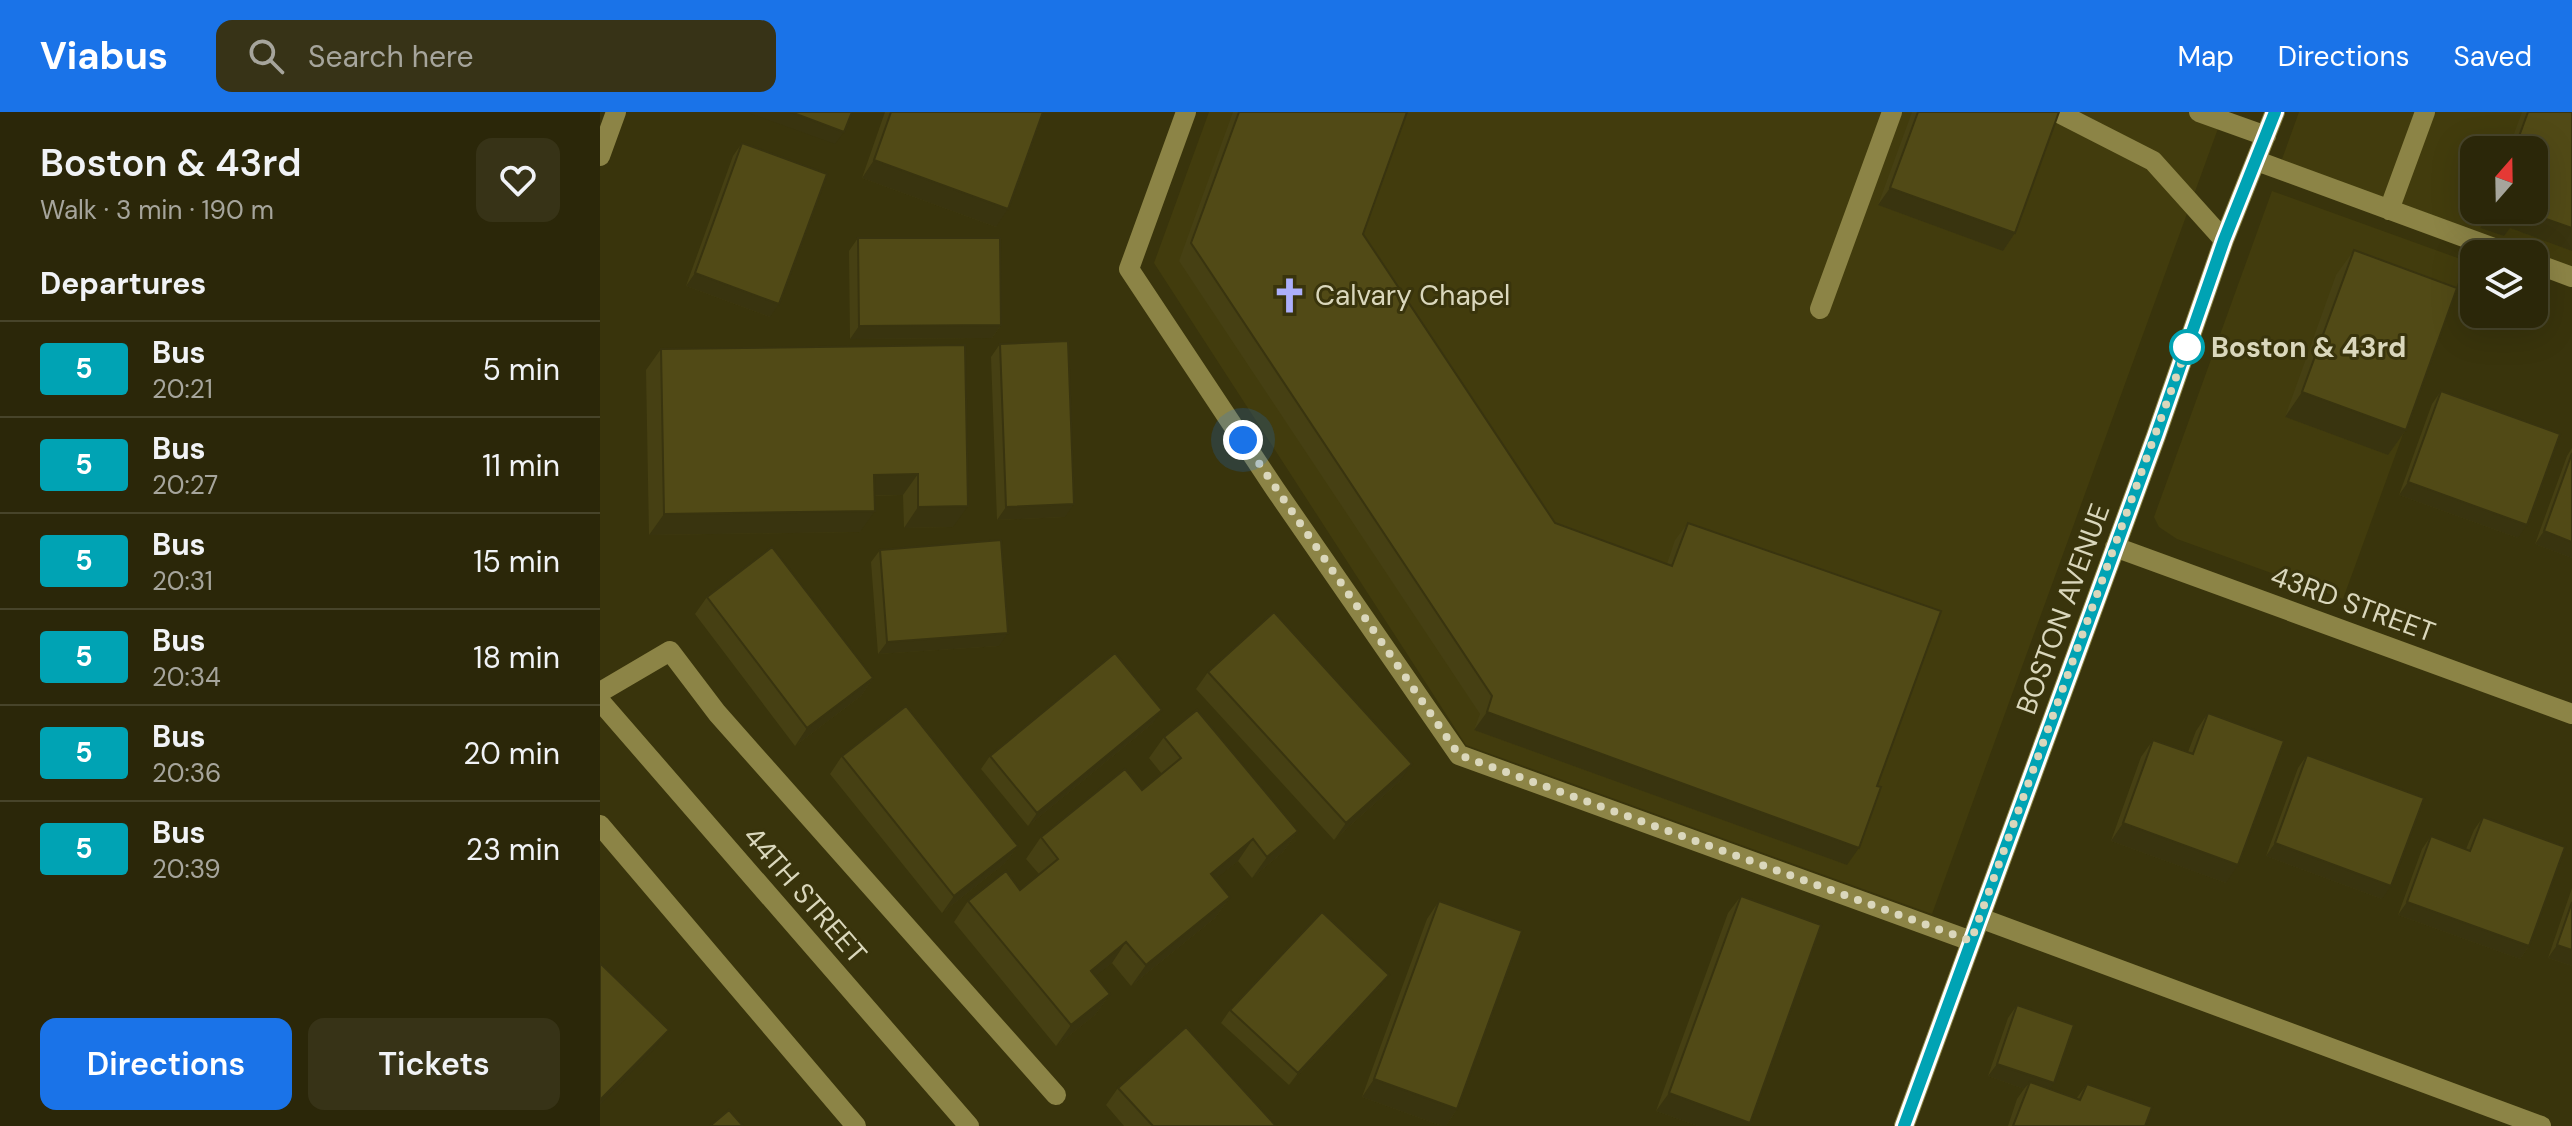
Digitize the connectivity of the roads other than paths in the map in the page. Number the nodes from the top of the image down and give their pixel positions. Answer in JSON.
{"nodes":[{"id":1,"x":616,"y":112,"type":"edge"},
{"id":2,"x":1186,"y":112,"type":"edge"},
{"id":3,"x":1892,"y":112,"type":"edge"},
{"id":4,"x":2199,"y":112,"type":"edge"},
{"id":5,"x":2275,"y":112,"type":"edge"},
{"id":6,"x":2425,"y":112,"type":"edge"},
{"id":7,"x":2061,"y":114,"type":"edge"},
{"id":8,"x":2266,"y":136,"type":"junction"},
{"id":9,"x":600,"y":156,"type":"edge"},
{"id":10,"x":2257,"y":161,"type":"junction"},
{"id":11,"x":2389,"y":210,"type":"junction"},
{"id":12,"x":2224,"y":240,"type":"junction"},
{"id":13,"x":2472,"y":240,"type":"edge"},
{"id":14,"x":2548,"y":268,"type":"edge"},
{"id":15,"x":2572,"y":277,"type":"edge"},
{"id":16,"x":1820,"y":309,"type":"dead end"},
{"id":17,"x":2115,"y":547,"type":"junction"},
{"id":18,"x":600,"y":692,"type":"edge"},
{"id":19,"x":600,"y":701,"type":"edge"},
{"id":20,"x":2572,"y":714,"type":"edge"},
{"id":21,"x":600,"y":825,"type":"edge"},
{"id":22,"x":1980,"y":918,"type":"junction"},
{"id":23,"x":1971,"y":941,"type":"junction"},
{"id":24,"x":1056,"y":1095,"type":"dead end"},
{"id":25,"x":856,"y":1126,"type":"edge"},
{"id":26,"x":969,"y":1126,"type":"edge"},
{"id":27,"x":1904,"y":1126,"type":"edge"},
{"id":28,"x":2541,"y":1126,"type":"edge"}],
"edges":[{"from":1,"to":9,"type":"street"},
{"from":2,"to":23,"type":"street"},
{"from":3,"to":16,"type":"street"},
{"from":4,"to":8,"type":"street"},
{"from":5,"to":8,"type":"street","name":"BOSTON AVENUE"},
{"from":6,"to":11,"type":"street"},
{"from":7,"to":12,"type":"street"},
{"from":8,"to":10,"type":"street","name":"BOSTON AVENUE"},
{"from":10,"to":11,"type":"street"},
{"from":10,"to":12,"type":"street","name":"BOSTON AVENUE"},
{"from":11,"to":13,"type":"street"},
{"from":12,"to":17,"type":"street","name":"BOSTON AVENUE"},
{"from":14,"to":15,"type":"street"},
{"from":17,"to":20,"type":"street","name":"43RD STREET"},
{"from":17,"to":22,"type":"street","name":"BOSTON AVENUE"},
{"from":18,"to":24,"type":"street"},
{"from":19,"to":26,"type":"street","name":"44TH STREET"},
{"from":21,"to":25,"type":"street"},
{"from":22,"to":23,"type":"street","name":"BOSTON AVENUE"},
{"from":22,"to":28,"type":"street"},
{"from":23,"to":27,"type":"street","name":"BOSTON AVENUE"}]}
